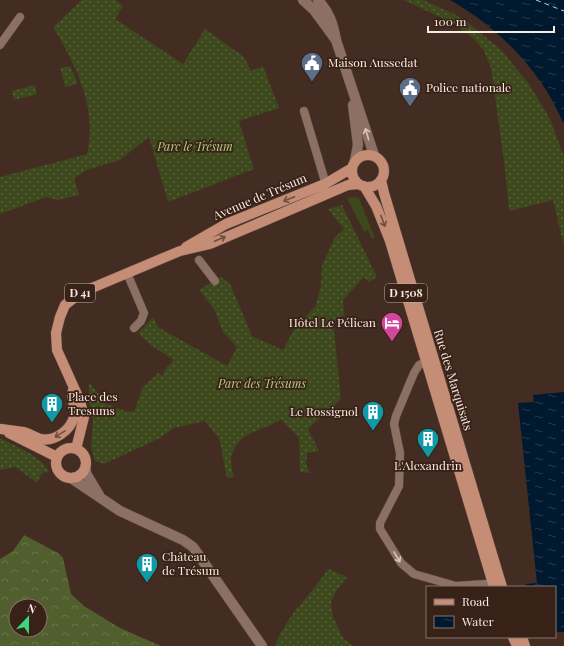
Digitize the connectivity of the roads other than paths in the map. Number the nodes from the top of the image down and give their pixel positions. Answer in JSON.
{"nodes":[{"id":1,"x":303,"y":0,"type":"edge"},
{"id":2,"x":318,"y":0,"type":"edge"},
{"id":3,"x":20,"y":17,"type":"dead end"},
{"id":4,"x":336,"y":40,"type":"junction"},
{"id":5,"x":0,"y":45,"type":"edge"},
{"id":6,"x":351,"y":89,"type":"junction"},
{"id":7,"x":304,"y":111,"type":"dead end"},
{"id":8,"x":374,"y":156,"type":"junction"},
{"id":9,"x":353,"y":164,"type":"junction"},
{"id":10,"x":381,"y":180,"type":"junction"},
{"id":11,"x":325,"y":184,"type":"junction"},
{"id":12,"x":361,"y":185,"type":"junction"},
{"id":13,"x":310,"y":201,"type":"junction"},
{"id":14,"x":180,"y":251,"type":"junction"},
{"id":15,"x":199,"y":260,"type":"dead end"},
{"id":16,"x":127,"y":273,"type":"junction"},
{"id":17,"x":215,"y":281,"type":"dead end"},
{"id":18,"x":134,"y":328,"type":"dead end"},
{"id":19,"x":429,"y":361,"type":"junction"},
{"id":20,"x":74,"y":388,"type":"junction"},
{"id":21,"x":1,"y":429,"type":"edge"},
{"id":22,"x":76,"y":449,"type":"junction"},
{"id":23,"x":57,"y":458,"type":"junction"},
{"id":24,"x":85,"y":468,"type":"junction"},
{"id":25,"x":70,"y":478,"type":"junction"},
{"id":26,"x":100,"y":497,"type":"junction"},
{"id":27,"x":497,"y":585,"type":"edge"},
{"id":28,"x":262,"y":646,"type":"edge"}],
"edges":[{"from":1,"to":4,"type":"main road"},
{"from":2,"to":4,"type":"main road"},
{"from":3,"to":5,"type":"street"},
{"from":4,"to":6,"type":"main road"},
{"from":8,"to":6,"type":"main road","one_way":true},
{"from":6,"to":9,"type":"main road"},
{"from":7,"to":11,"type":"street"},
{"from":8,"to":9,"type":"main road"},
{"from":8,"to":10,"type":"main road"},
{"from":9,"to":11,"type":"main road","name":"Avenue de Trésum","number":"D 41"},
{"from":9,"to":12,"type":"main road"},
{"from":10,"to":12,"type":"main road"},
{"from":10,"to":19,"type":"main road","name":"Rue des Marquisats","number":"D 1508"},
{"from":11,"to":13,"type":"street"},
{"from":11,"to":14,"type":"main road","name":"Avenue de Trésum","number":"D 41","one_way":true},
{"from":12,"to":13,"type":"main road","name":"Avenue de Trésum","number":"D 41"},
{"from":12,"to":19,"type":"main road","name":"Rue des Marquisats","number":"D 1508","one_way":true},
{"from":14,"to":13,"type":"main road","name":"Avenue de Trésum","number":"D 41","one_way":true},
{"from":14,"to":16,"type":"main road","name":"Avenue de Trésum","number":"D 41"},
{"from":15,"to":17,"type":"street"},
{"from":16,"to":18,"type":"street"},
{"from":16,"to":20,"type":"main road","name":"Avenue de Trésum","number":"D 41"},
{"from":19,"to":27,"type":"main road","name":"Rue des Marquisats","number":"D 1508"},
{"from":19,"to":27,"type":"street","one_way":true},
{"from":20,"to":21,"type":"main road","one_way":true},
{"from":20,"to":22,"type":"main road","name":"Avenue de Trésum","number":"D 41"},
{"from":21,"to":23,"type":"main road"},
{"from":22,"to":23,"type":"main road"},
{"from":22,"to":24,"type":"main road"},
{"from":23,"to":25,"type":"main road"},
{"from":24,"to":25,"type":"main road"},
{"from":24,"to":26,"type":"main road"},
{"from":25,"to":26,"type":"main road"},
{"from":26,"to":28,"type":"main road"}]}
